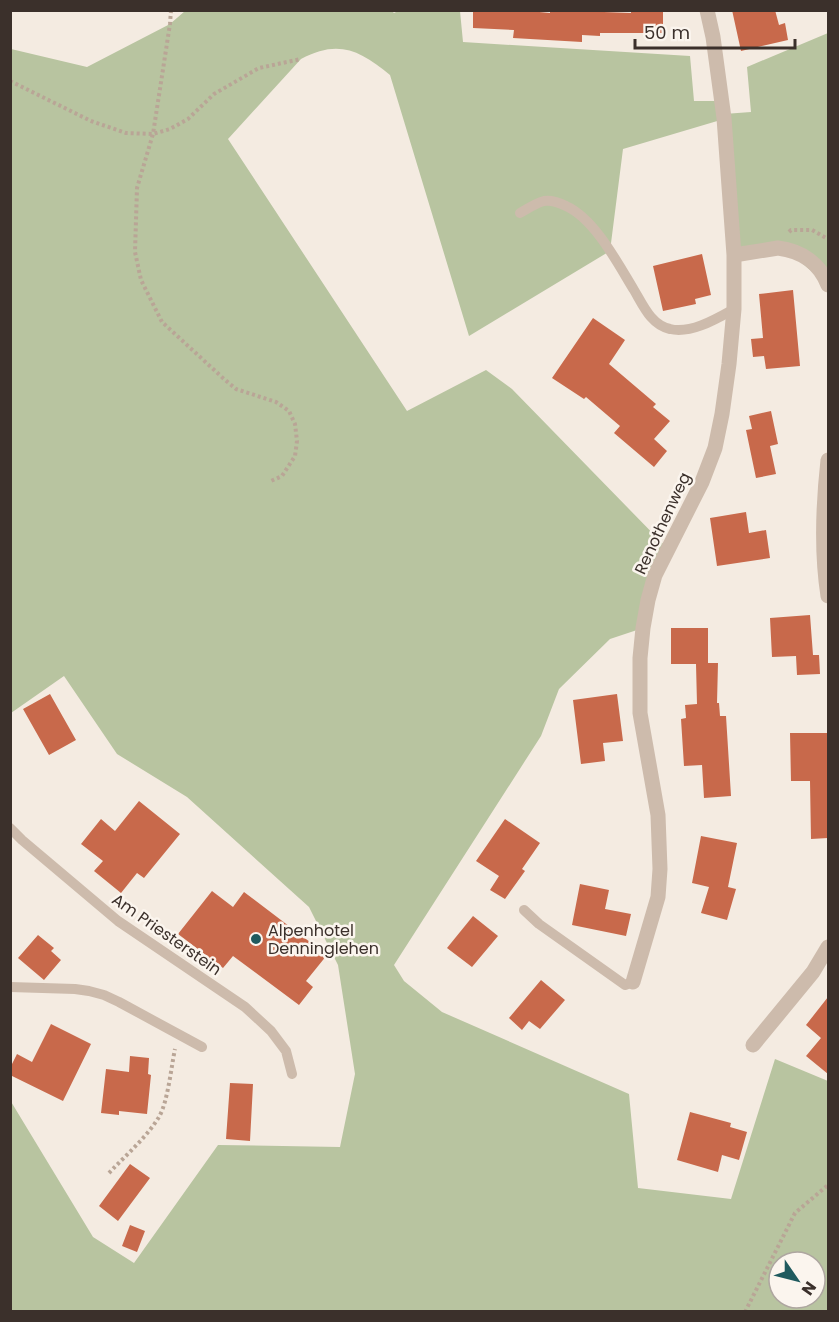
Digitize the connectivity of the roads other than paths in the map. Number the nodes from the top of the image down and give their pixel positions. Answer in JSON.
{"nodes":[{"id":1,"x":707,"y":10,"type":"edge"},
{"id":2,"x":520,"y":213,"type":"dead end"},
{"id":3,"x":734,"y":255,"type":"junction"},
{"id":4,"x":828,"y":285,"type":"edge"},
{"id":5,"x":734,"y":309,"type":"junction"},
{"id":6,"x":828,"y":460,"type":"edge"},
{"id":7,"x":828,"y":596,"type":"edge"},
{"id":8,"x":10,"y":828,"type":"edge"},
{"id":9,"x":524,"y":910,"type":"dead end"},
{"id":10,"x":828,"y":947,"type":"edge"},
{"id":11,"x":633,"y":982,"type":"joint"},
{"id":12,"x":10,"y":987,"type":"edge"},
{"id":13,"x":753,"y":1045,"type":"dead end"},
{"id":14,"x":202,"y":1047,"type":"dead end"},
{"id":15,"x":292,"y":1074,"type":"dead end"}],
"edges":[{"from":1,"to":3,"type":"street","name":"Renothenweg"},
{"from":2,"to":5,"type":"lane"},
{"from":3,"to":4,"type":"street"},
{"from":3,"to":5,"type":"street","name":"Renothenweg"},
{"from":5,"to":11,"type":"street","name":"Renothenweg"},
{"from":6,"to":7,"type":"street"},
{"from":8,"to":15,"type":"lane","name":"Am Priesterstein"},
{"from":9,"to":11,"type":"lane"},
{"from":10,"to":13,"type":"street"},
{"from":12,"to":14,"type":"lane"}]}
